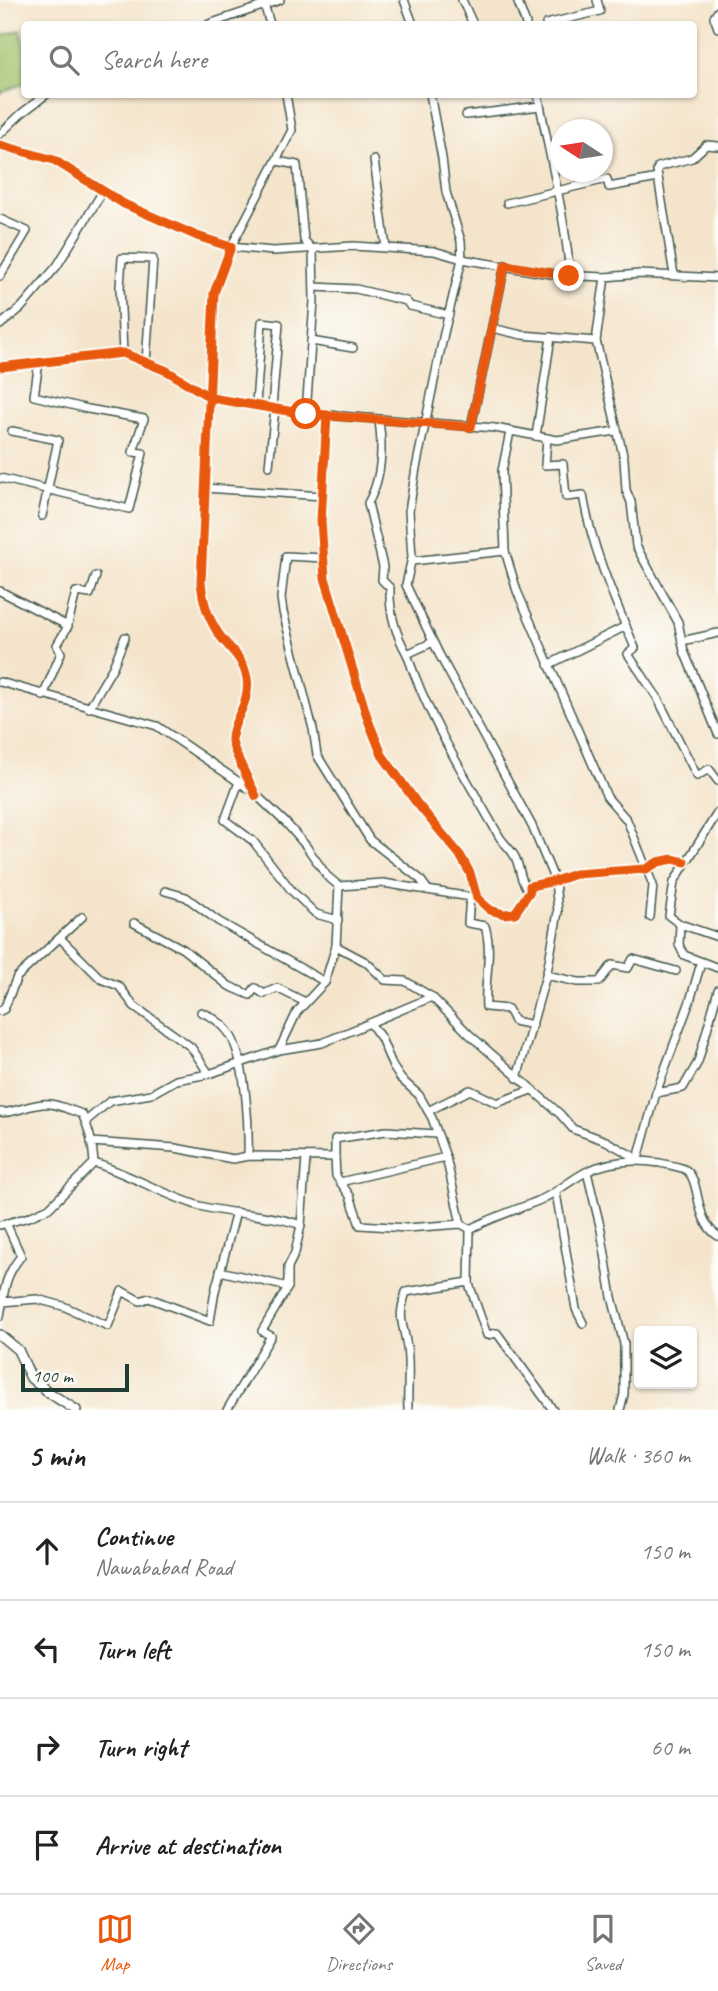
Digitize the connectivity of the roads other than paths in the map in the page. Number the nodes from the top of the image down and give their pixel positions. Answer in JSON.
{"nodes":[{"id":1,"x":280,"y":0,"type":"edge"},
{"id":2,"x":404,"y":0,"type":"edge"},
{"id":3,"x":462,"y":0,"type":"edge"},
{"id":4,"x":517,"y":0,"type":"edge"},
{"id":5,"x":597,"y":0,"type":"edge"},
{"id":6,"x":264,"y":4,"type":"junction"},
{"id":7,"x":718,"y":11,"type":"edge"},
{"id":8,"x":217,"y":21,"type":"edge"},
{"id":9,"x":269,"y":21,"type":"edge"},
{"id":10,"x":412,"y":21,"type":"edge"},
{"id":11,"x":471,"y":21,"type":"edge"},
{"id":12,"x":524,"y":21,"type":"edge"},
{"id":13,"x":558,"y":21,"type":"edge"},
{"id":14,"x":718,"y":28,"type":"edge"},
{"id":15,"x":42,"y":98,"type":"edge"},
{"id":16,"x":287,"y":98,"type":"edge"},
{"id":17,"x":431,"y":98,"type":"edge"},
{"id":18,"x":539,"y":98,"type":"edge"},
{"id":19,"x":540,"y":106,"type":"junction"},
{"id":20,"x":466,"y":115,"type":"dead end"},
{"id":21,"x":0,"y":134,"type":"edge"},
{"id":22,"x":0,"y":145,"type":"edge"},
{"id":23,"x":718,"y":146,"type":"edge"},
{"id":24,"x":374,"y":160,"type":"dead end"},
{"id":25,"x":277,"y":161,"type":"junction"},
{"id":26,"x":658,"y":178,"type":"junction"},
{"id":27,"x":103,"y":191,"type":"junction"},
{"id":28,"x":559,"y":191,"type":"junction"},
{"id":29,"x":506,"y":203,"type":"dead end"},
{"id":30,"x":0,"y":219,"type":"edge"},
{"id":31,"x":231,"y":247,"type":"junction"},
{"id":32,"x":386,"y":248,"type":"junction"},
{"id":33,"x":313,"y":250,"type":"junction"},
{"id":34,"x":462,"y":259,"type":"junction"},
{"id":35,"x":505,"y":265,"type":"junction"},
{"id":36,"x":674,"y":275,"type":"junction"},
{"id":37,"x":0,"y":276,"type":"edge"},
{"id":38,"x":569,"y":276,"type":"junction"},
{"id":39,"x":605,"y":277,"type":"junction"},
{"id":40,"x":718,"y":278,"type":"edge"},
{"id":41,"x":314,"y":287,"type":"junction"},
{"id":42,"x":449,"y":315,"type":"junction"},
{"id":43,"x":0,"y":325,"type":"edge"},
{"id":44,"x":492,"y":328,"type":"junction"},
{"id":45,"x":551,"y":337,"type":"junction"},
{"id":46,"x":311,"y":341,"type":"junction"},
{"id":47,"x":596,"y":341,"type":"junction"},
{"id":48,"x":353,"y":348,"type":"dead end"},
{"id":49,"x":123,"y":353,"type":"junction"},
{"id":50,"x":39,"y":362,"type":"junction"},
{"id":51,"x":146,"y":362,"type":"junction"},
{"id":52,"x":0,"y":367,"type":"edge"},
{"id":53,"x":211,"y":398,"type":"junction"},
{"id":54,"x":256,"y":404,"type":"junction"},
{"id":55,"x":273,"y":407,"type":"junction"},
{"id":56,"x":306,"y":414,"type":"junction"},
{"id":57,"x":327,"y":415,"type":"junction"},
{"id":58,"x":379,"y":420,"type":"junction"},
{"id":59,"x":426,"y":424,"type":"junction"},
{"id":60,"x":471,"y":427,"type":"junction"},
{"id":61,"x":12,"y":431,"type":"dead end"},
{"id":62,"x":510,"y":432,"type":"junction"},
{"id":63,"x":616,"y":432,"type":"junction"},
{"id":64,"x":536,"y":436,"type":"junction"},
{"id":65,"x":547,"y":438,"type":"junction"},
{"id":66,"x":269,"y":466,"type":"dead end"},
{"id":67,"x":0,"y":478,"type":"edge"},
{"id":68,"x":205,"y":488,"type":"junction"},
{"id":69,"x":48,"y":490,"type":"junction"},
{"id":70,"x":322,"y":496,"type":"junction"},
{"id":71,"x":42,"y":516,"type":"dead end"},
{"id":72,"x":505,"y":551,"type":"junction"},
{"id":73,"x":324,"y":558,"type":"junction"},
{"id":74,"x":412,"y":561,"type":"junction"},
{"id":75,"x":96,"y":576,"type":"dead end"},
{"id":76,"x":0,"y":591,"type":"edge"},
{"id":77,"x":68,"y":626,"type":"junction"},
{"id":78,"x":626,"y":626,"type":"junction"},
{"id":79,"x":718,"y":634,"type":"edge"},
{"id":80,"x":125,"y":637,"type":"dead end"},
{"id":81,"x":682,"y":641,"type":"junction"},
{"id":82,"x":433,"y":642,"type":"junction"},
{"id":83,"x":407,"y":654,"type":"junction"},
{"id":84,"x":548,"y":665,"type":"junction"},
{"id":85,"x":0,"y":682,"type":"edge"},
{"id":86,"x":43,"y":696,"type":"junction"},
{"id":87,"x":89,"y":708,"type":"junction"},
{"id":88,"x":718,"y":734,"type":"edge"},
{"id":89,"x":718,"y":781,"type":"edge"},
{"id":90,"x":239,"y":782,"type":"junction"},
{"id":91,"x":256,"y":796,"type":"junction"},
{"id":92,"x":718,"y":812,"type":"edge"},
{"id":93,"x":707,"y":831,"type":"junction"},
{"id":94,"x":718,"y":831,"type":"edge"},
{"id":95,"x":685,"y":862,"type":"junction"},
{"id":96,"x":646,"y":869,"type":"junction"},
{"id":97,"x":555,"y":881,"type":"junction"},
{"id":98,"x":339,"y":886,"type":"junction"},
{"id":99,"x":428,"y":890,"type":"junction"},
{"id":100,"x":165,"y":891,"type":"dead end"},
{"id":101,"x":530,"y":891,"type":"junction"},
{"id":102,"x":473,"y":898,"type":"junction"},
{"id":103,"x":650,"y":916,"type":"dead end"},
{"id":104,"x":82,"y":917,"type":"dead end"},
{"id":105,"x":338,"y":920,"type":"junction"},
{"id":106,"x":134,"y":923,"type":"dead end"},
{"id":107,"x":680,"y":925,"type":"junction"},
{"id":108,"x":718,"y":937,"type":"edge"},
{"id":109,"x":60,"y":938,"type":"junction"},
{"id":110,"x":336,"y":946,"type":"junction"},
{"id":111,"x":701,"y":962,"type":"junction"},
{"id":112,"x":718,"y":968,"type":"edge"},
{"id":113,"x":676,"y":971,"type":"dead end"},
{"id":114,"x":546,"y":975,"type":"junction"},
{"id":115,"x":325,"y":982,"type":"junction"},
{"id":116,"x":718,"y":990,"type":"edge"},
{"id":117,"x":432,"y":998,"type":"junction"},
{"id":118,"x":305,"y":1002,"type":"junction"},
{"id":119,"x":0,"y":1011,"type":"edge"},
{"id":120,"x":201,"y":1012,"type":"dead end"},
{"id":121,"x":370,"y":1023,"type":"junction"},
{"id":122,"x":533,"y":1025,"type":"junction"},
{"id":123,"x":279,"y":1050,"type":"junction"},
{"id":124,"x":239,"y":1065,"type":"junction"},
{"id":125,"x":209,"y":1074,"type":"junction"},
{"id":126,"x":517,"y":1078,"type":"junction"},
{"id":127,"x":531,"y":1090,"type":"junction"},
{"id":128,"x":656,"y":1093,"type":"junction"},
{"id":129,"x":428,"y":1111,"type":"junction"},
{"id":130,"x":0,"y":1112,"type":"edge"},
{"id":131,"x":86,"y":1121,"type":"junction"},
{"id":132,"x":437,"y":1134,"type":"junction"},
{"id":133,"x":91,"y":1142,"type":"junction"},
{"id":134,"x":248,"y":1156,"type":"junction"},
{"id":135,"x":335,"y":1157,"type":"junction"},
{"id":136,"x":446,"y":1157,"type":"junction"},
{"id":137,"x":306,"y":1158,"type":"junction"},
{"id":138,"x":638,"y":1159,"type":"junction"},
{"id":139,"x":94,"y":1163,"type":"junction"},
{"id":140,"x":587,"y":1172,"type":"junction"},
{"id":141,"x":340,"y":1182,"type":"junction"},
{"id":142,"x":556,"y":1193,"type":"junction"},
{"id":143,"x":236,"y":1212,"type":"junction"},
{"id":144,"x":3,"y":1224,"type":"edge"},
{"id":145,"x":461,"y":1224,"type":"junction"},
{"id":146,"x":300,"y":1225,"type":"junction"},
{"id":147,"x":470,"y":1229,"type":"junction"},
{"id":148,"x":718,"y":1236,"type":"edge"},
{"id":149,"x":220,"y":1271,"type":"junction"},
{"id":150,"x":469,"y":1282,"type":"junction"},
{"id":151,"x":288,"y":1287,"type":"junction"},
{"id":152,"x":2,"y":1301,"type":"junction"},
{"id":153,"x":0,"y":1317,"type":"edge"},
{"id":154,"x":583,"y":1323,"type":"dead end"},
{"id":155,"x":0,"y":1335,"type":"edge"},
{"id":156,"x":76,"y":1410,"type":"edge"},
{"id":157,"x":227,"y":1410,"type":"edge"},
{"id":158,"x":408,"y":1410,"type":"edge"},
{"id":159,"x":553,"y":1410,"type":"edge"},
{"id":160,"x":620,"y":1410,"type":"edge"}],
"edges":[{"from":1,"to":6,"type":"street"},
{"from":2,"to":10,"type":"street"},
{"from":3,"to":11,"type":"street"},
{"from":4,"to":12,"type":"street"},
{"from":5,"to":13,"type":"street"},
{"from":6,"to":8,"type":"street"},
{"from":6,"to":9,"type":"street"},
{"from":7,"to":14,"type":"street"},
{"from":15,"to":21,"type":"street"},
{"from":16,"to":25,"type":"street"},
{"from":17,"to":34,"type":"street"},
{"from":18,"to":19,"type":"street"},
{"from":19,"to":20,"type":"street"},
{"from":19,"to":28,"type":"street"},
{"from":22,"to":27,"type":"street"},
{"from":23,"to":26,"type":"street"},
{"from":24,"to":32,"type":"street"},
{"from":25,"to":31,"type":"street"},
{"from":25,"to":33,"type":"street"},
{"from":26,"to":28,"type":"street"},
{"from":26,"to":36,"type":"street"},
{"from":27,"to":31,"type":"street"},
{"from":27,"to":43,"type":"street"},
{"from":28,"to":29,"type":"street"},
{"from":28,"to":38,"type":"street"},
{"from":30,"to":37,"type":"street"},
{"from":31,"to":33,"type":"street"},
{"from":31,"to":53,"type":"street"},
{"from":32,"to":33,"type":"street"},
{"from":32,"to":34,"type":"street"},
{"from":33,"to":41,"type":"street"},
{"from":34,"to":35,"type":"street"},
{"from":34,"to":42,"type":"street"},
{"from":35,"to":38,"type":"street"},
{"from":35,"to":44,"type":"street"},
{"from":36,"to":39,"type":"street"},
{"from":36,"to":40,"type":"street"},
{"from":38,"to":39,"type":"street"},
{"from":39,"to":47,"type":"street"},
{"from":41,"to":42,"type":"street"},
{"from":41,"to":46,"type":"street"},
{"from":42,"to":59,"type":"street"},
{"from":44,"to":45,"type":"street"},
{"from":44,"to":60,"type":"street"},
{"from":45,"to":47,"type":"street"},
{"from":45,"to":64,"type":"street"},
{"from":46,"to":48,"type":"street"},
{"from":46,"to":56,"type":"street"},
{"from":47,"to":63,"type":"street"},
{"from":49,"to":50,"type":"street"},
{"from":49,"to":51,"type":"street"},
{"from":49,"to":51,"type":"street"},
{"from":50,"to":52,"type":"street"},
{"from":50,"to":69,"type":"street"},
{"from":51,"to":53,"type":"street"},
{"from":53,"to":54,"type":"street"},
{"from":53,"to":68,"type":"street"},
{"from":54,"to":55,"type":"street"},
{"from":54,"to":55,"type":"street"},
{"from":55,"to":56,"type":"street"},
{"from":55,"to":66,"type":"street"},
{"from":56,"to":57,"type":"street"},
{"from":57,"to":58,"type":"street"},
{"from":57,"to":70,"type":"street"},
{"from":58,"to":59,"type":"street"},
{"from":58,"to":83,"type":"street"},
{"from":59,"to":60,"type":"street"},
{"from":59,"to":74,"type":"street"},
{"from":60,"to":62,"type":"street"},
{"from":61,"to":69,"type":"street"},
{"from":62,"to":64,"type":"street"},
{"from":62,"to":72,"type":"street"},
{"from":63,"to":65,"type":"street"},
{"from":63,"to":81,"type":"street"},
{"from":64,"to":65,"type":"street"},
{"from":65,"to":78,"type":"street"},
{"from":67,"to":69,"type":"street"},
{"from":68,"to":70,"type":"street"},
{"from":68,"to":91,"type":"street"},
{"from":69,"to":71,"type":"street"},
{"from":70,"to":73,"type":"street"},
{"from":72,"to":74,"type":"street"},
{"from":72,"to":84,"type":"street"},
{"from":73,"to":99,"type":"street"},
{"from":73,"to":102,"type":"street"},
{"from":74,"to":82,"type":"street"},
{"from":75,"to":77,"type":"street"},
{"from":76,"to":77,"type":"street"},
{"from":77,"to":86,"type":"street"},
{"from":78,"to":84,"type":"street"},
{"from":78,"to":89,"type":"street"},
{"from":79,"to":81,"type":"street"},
{"from":80,"to":87,"type":"street"},
{"from":81,"to":88,"type":"street"},
{"from":82,"to":83,"type":"street"},
{"from":82,"to":97,"type":"street"},
{"from":83,"to":101,"type":"street"},
{"from":84,"to":96,"type":"street"},
{"from":85,"to":86,"type":"street"},
{"from":86,"to":87,"type":"street"},
{"from":87,"to":90,"type":"street"},
{"from":90,"to":91,"type":"street"},
{"from":90,"to":105,"type":"street"},
{"from":91,"to":98,"type":"street"},
{"from":92,"to":93,"type":"street"},
{"from":93,"to":94,"type":"street"},
{"from":93,"to":95,"type":"street"},
{"from":95,"to":96,"type":"street"},
{"from":95,"to":107,"type":"street"},
{"from":96,"to":97,"type":"street"},
{"from":96,"to":103,"type":"street"},
{"from":97,"to":101,"type":"street"},
{"from":97,"to":114,"type":"street"},
{"from":98,"to":99,"type":"street"},
{"from":98,"to":105,"type":"street"},
{"from":99,"to":102,"type":"street"},
{"from":100,"to":115,"type":"street"},
{"from":101,"to":102,"type":"street"},
{"from":102,"to":122,"type":"street"},
{"from":104,"to":109,"type":"street"},
{"from":105,"to":110,"type":"street"},
{"from":106,"to":118,"type":"street"},
{"from":107,"to":108,"type":"street"},
{"from":107,"to":111,"type":"street"},
{"from":109,"to":119,"type":"street"},
{"from":109,"to":125,"type":"street"},
{"from":110,"to":115,"type":"street"},
{"from":110,"to":117,"type":"street"},
{"from":111,"to":112,"type":"street"},
{"from":111,"to":128,"type":"street"},
{"from":113,"to":114,"type":"street"},
{"from":114,"to":122,"type":"street"},
{"from":115,"to":118,"type":"street"},
{"from":116,"to":128,"type":"street"},
{"from":117,"to":121,"type":"street"},
{"from":117,"to":126,"type":"street"},
{"from":118,"to":123,"type":"street"},
{"from":120,"to":124,"type":"street"},
{"from":121,"to":123,"type":"street"},
{"from":121,"to":129,"type":"street"},
{"from":122,"to":126,"type":"street"},
{"from":123,"to":124,"type":"street"},
{"from":124,"to":125,"type":"street"},
{"from":124,"to":134,"type":"street"},
{"from":125,"to":131,"type":"street"},
{"from":126,"to":127,"type":"street"},
{"from":127,"to":129,"type":"street"},
{"from":127,"to":138,"type":"street"},
{"from":128,"to":138,"type":"street"},
{"from":129,"to":132,"type":"street"},
{"from":130,"to":131,"type":"street"},
{"from":131,"to":133,"type":"street"},
{"from":132,"to":135,"type":"street"},
{"from":132,"to":136,"type":"street"},
{"from":133,"to":134,"type":"street"},
{"from":133,"to":139,"type":"street"},
{"from":134,"to":137,"type":"street"},
{"from":135,"to":137,"type":"street"},
{"from":135,"to":141,"type":"street"},
{"from":136,"to":141,"type":"street"},
{"from":136,"to":145,"type":"street"},
{"from":137,"to":146,"type":"street"},
{"from":138,"to":140,"type":"street"},
{"from":138,"to":148,"type":"street"},
{"from":139,"to":143,"type":"street"},
{"from":139,"to":144,"type":"street"},
{"from":140,"to":142,"type":"street"},
{"from":140,"to":160,"type":"street"},
{"from":141,"to":145,"type":"street"},
{"from":142,"to":147,"type":"street"},
{"from":142,"to":154,"type":"street"},
{"from":143,"to":146,"type":"street"},
{"from":143,"to":149,"type":"street"},
{"from":144,"to":152,"type":"street"},
{"from":145,"to":147,"type":"street"},
{"from":146,"to":151,"type":"street"},
{"from":147,"to":150,"type":"street"},
{"from":149,"to":151,"type":"street"},
{"from":149,"to":152,"type":"street"},
{"from":150,"to":158,"type":"street"},
{"from":150,"to":159,"type":"street"},
{"from":151,"to":157,"type":"street"},
{"from":152,"to":153,"type":"street"},
{"from":155,"to":156,"type":"main road"}]}
